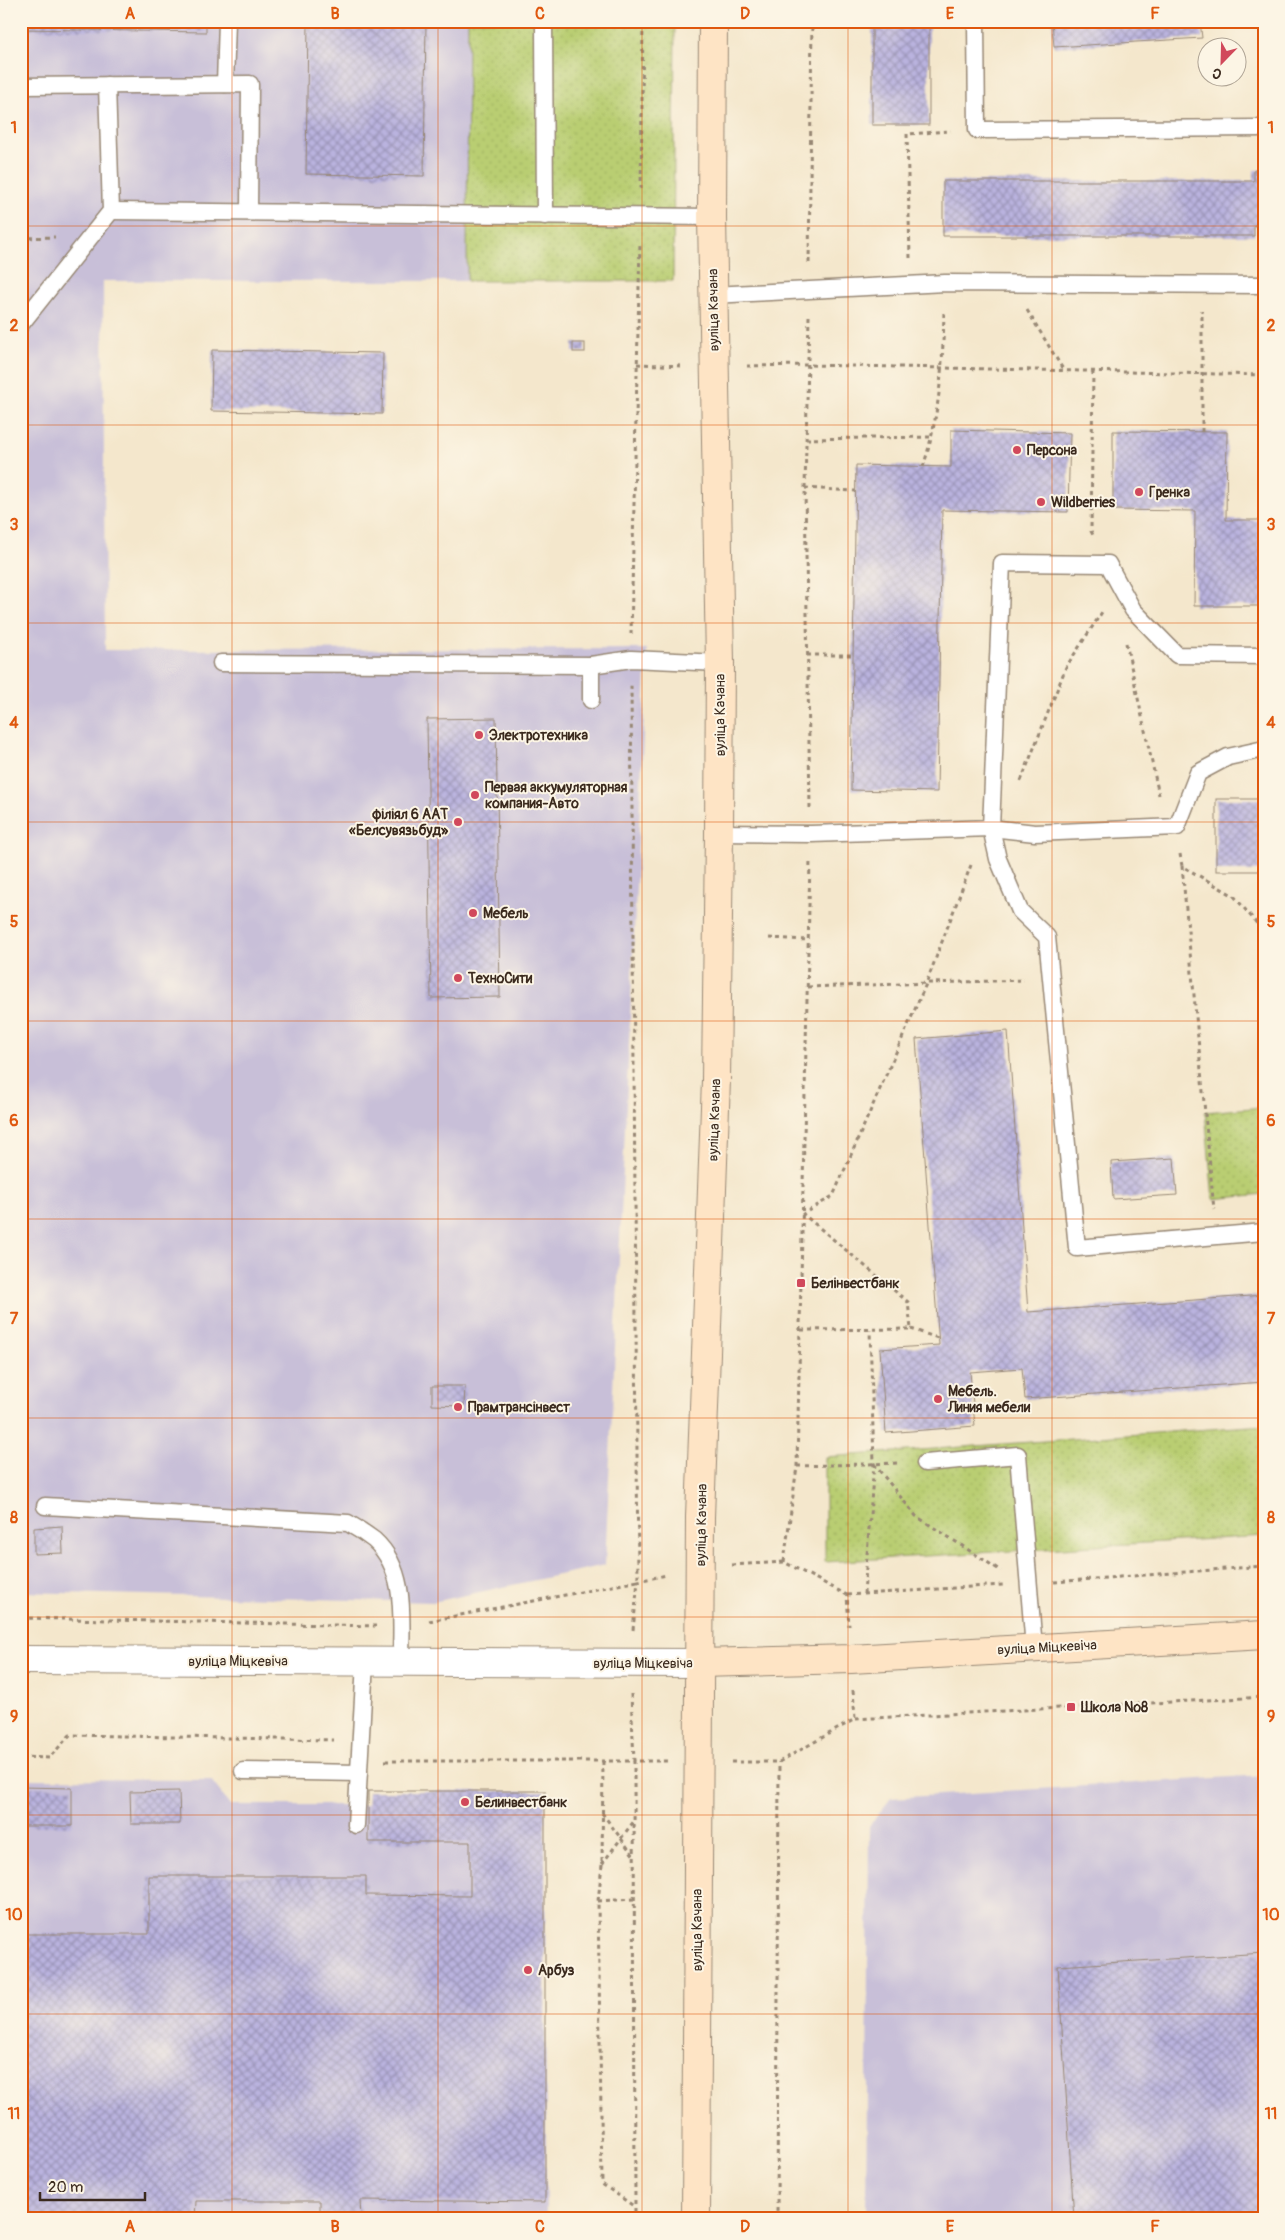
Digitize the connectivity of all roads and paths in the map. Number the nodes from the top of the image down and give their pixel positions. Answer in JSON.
{"nodes":[{"id":1,"x":227,"y":21,"type":"edge"},
{"id":2,"x":544,"y":21,"type":"edge"},
{"id":3,"x":643,"y":21,"type":"edge"},
{"id":4,"x":712,"y":21,"type":"edge"},
{"id":5,"x":812,"y":21,"type":"edge"},
{"id":6,"x":976,"y":21,"type":"edge"},
{"id":7,"x":225,"y":84,"type":"junction"},
{"id":8,"x":107,"y":85,"type":"junction"},
{"id":9,"x":21,"y":86,"type":"edge"},
{"id":10,"x":1264,"y":128,"type":"edge"},
{"id":11,"x":977,"y":130,"type":"junction"},
{"id":12,"x":111,"y":211,"type":"junction"},
{"id":13,"x":249,"y":212,"type":"junction"},
{"id":14,"x":544,"y":216,"type":"junction"},
{"id":15,"x":640,"y":217,"type":"junction"},
{"id":16,"x":712,"y":217,"type":"junction"},
{"id":17,"x":919,"y":258,"type":"dead end"},
{"id":18,"x":945,"y":283,"type":"junction"},
{"id":19,"x":1011,"y":284,"type":"junction"},
{"id":20,"x":1202,"y":285,"type":"junction"},
{"id":21,"x":1264,"y":286,"type":"edge"},
{"id":22,"x":809,"y":289,"type":"junction"},
{"id":23,"x":713,"y":295,"type":"junction"},
{"id":24,"x":21,"y":324,"type":"edge"},
{"id":25,"x":808,"y":365,"type":"junction"},
{"id":26,"x":943,"y":369,"type":"junction"},
{"id":27,"x":1064,"y":371,"type":"junction"},
{"id":28,"x":1093,"y":371,"type":"junction"},
{"id":29,"x":1202,"y":374,"type":"junction"},
{"id":30,"x":1264,"y":375,"type":"edge"},
{"id":31,"x":1202,"y":432,"type":"dead end"},
{"id":32,"x":933,"y":437,"type":"junction"},
{"id":33,"x":806,"y":439,"type":"junction"},
{"id":34,"x":923,"y":467,"type":"dead end"},
{"id":35,"x":805,"y":488,"type":"junction"},
{"id":36,"x":855,"y":491,"type":"dead end"},
{"id":37,"x":1108,"y":564,"type":"junction"},
{"id":38,"x":1125,"y":640,"type":"dead end"},
{"id":39,"x":807,"y":654,"type":"junction"},
{"id":40,"x":852,"y":654,"type":"dead end"},
{"id":41,"x":1264,"y":656,"type":"edge"},
{"id":42,"x":631,"y":658,"type":"junction"},
{"id":43,"x":221,"y":663,"type":"dead end"},
{"id":44,"x":720,"y":663,"type":"junction"},
{"id":45,"x":592,"y":665,"type":"junction"},
{"id":46,"x":591,"y":700,"type":"dead end"},
{"id":47,"x":1264,"y":749,"type":"edge"},
{"id":48,"x":1020,"y":784,"type":"dead end"},
{"id":49,"x":1177,"y":827,"type":"junction"},
{"id":50,"x":991,"y":828,"type":"junction"},
{"id":51,"x":720,"y":833,"type":"junction"},
{"id":52,"x":811,"y":834,"type":"junction"},
{"id":53,"x":972,"y":862,"type":"dead end"},
{"id":54,"x":1182,"y":866,"type":"junction"},
{"id":55,"x":1264,"y":932,"type":"edge"},
{"id":56,"x":769,"y":938,"type":"dead end"},
{"id":57,"x":808,"y":940,"type":"junction"},
{"id":58,"x":1052,"y":979,"type":"junction"},
{"id":59,"x":926,"y":984,"type":"junction"},
{"id":60,"x":808,"y":987,"type":"junction"},
{"id":61,"x":803,"y":1214,"type":"junction"},
{"id":62,"x":1264,"y":1232,"type":"edge"},
{"id":63,"x":1216,"y":1235,"type":"junction"},
{"id":64,"x":911,"y":1329,"type":"junction"},
{"id":65,"x":800,"y":1330,"type":"junction"},
{"id":66,"x":870,"y":1330,"type":"junction"},
{"id":67,"x":938,"y":1338,"type":"dead end"},
{"id":68,"x":874,"y":1463,"type":"junction"},
{"id":69,"x":925,"y":1463,"type":"joint"},
{"id":70,"x":798,"y":1466,"type":"junction"},
{"id":71,"x":45,"y":1506,"type":"dead end"},
{"id":72,"x":784,"y":1562,"type":"dead end"},
{"id":73,"x":1004,"y":1573,"type":"dead end"},
{"id":74,"x":864,"y":1594,"type":"dead end"},
{"id":75,"x":21,"y":1618,"type":"edge"},
{"id":76,"x":401,"y":1627,"type":"junction"},
{"id":77,"x":1264,"y":1635,"type":"edge"},
{"id":78,"x":1034,"y":1648,"type":"junction"},
{"id":79,"x":21,"y":1660,"type":"edge"},
{"id":80,"x":365,"y":1662,"type":"junction"},
{"id":81,"x":401,"y":1662,"type":"junction"},
{"id":82,"x":699,"y":1663,"type":"junction"},
{"id":83,"x":1264,"y":1696,"type":"edge"},
{"id":84,"x":855,"y":1719,"type":"dead end"},
{"id":85,"x":603,"y":1761,"type":"dead end"},
{"id":86,"x":634,"y":1761,"type":"dead end"},
{"id":87,"x":779,"y":1762,"type":"dead end"},
{"id":88,"x":242,"y":1772,"type":"dead end"},
{"id":89,"x":359,"y":1773,"type":"junction"},
{"id":90,"x":602,"y":1813,"type":"junction"},
{"id":91,"x":634,"y":1821,"type":"junction"},
{"id":92,"x":356,"y":1825,"type":"dead end"},
{"id":93,"x":621,"y":1838,"type":"junction"},
{"id":94,"x":634,"y":1856,"type":"junction"},
{"id":95,"x":602,"y":1865,"type":"junction"},
{"id":96,"x":634,"y":1899,"type":"junction"},
{"id":97,"x":598,"y":1901,"type":"junction"},
{"id":98,"x":635,"y":2208,"type":"junction"},
{"id":99,"x":635,"y":2219,"type":"edge"},
{"id":100,"x":696,"y":2219,"type":"edge"},
{"id":101,"x":777,"y":2219,"type":"edge"}],
"edges":[{"from":1,"to":7,"type":"lane"},
{"from":2,"to":14,"type":"lane"},
{"from":3,"to":15,"type":"path"},
{"from":4,"to":16,"type":"main road","name":"вуліца Качана"},
{"from":5,"to":22,"type":"path"},
{"from":6,"to":11,"type":"lane"},
{"from":7,"to":8,"type":"lane"},
{"from":7,"to":13,"type":"lane"},
{"from":8,"to":9,"type":"lane"},
{"from":8,"to":12,"type":"lane"},
{"from":10,"to":11,"type":"lane"},
{"from":11,"to":17,"type":"path"},
{"from":12,"to":13,"type":"lane"},
{"from":12,"to":24,"type":"lane"},
{"from":13,"to":14,"type":"lane"},
{"from":14,"to":15,"type":"lane"},
{"from":15,"to":16,"type":"lane"},
{"from":15,"to":42,"type":"path"},
{"from":16,"to":23,"type":"main road","name":"вуліца Качана"},
{"from":18,"to":19,"type":"lane"},
{"from":18,"to":22,"type":"lane"},
{"from":18,"to":26,"type":"path"},
{"from":19,"to":20,"type":"lane"},
{"from":19,"to":27,"type":"path"},
{"from":20,"to":21,"type":"lane"},
{"from":20,"to":29,"type":"path"},
{"from":22,"to":23,"type":"lane"},
{"from":22,"to":25,"type":"path"},
{"from":23,"to":44,"type":"main road","name":"вуліца Качана"},
{"from":25,"to":26,"type":"path"},
{"from":25,"to":33,"type":"path"},
{"from":26,"to":27,"type":"path"},
{"from":26,"to":32,"type":"path"},
{"from":27,"to":28,"type":"path"},
{"from":28,"to":29,"type":"path"},
{"from":28,"to":37,"type":"path"},
{"from":29,"to":30,"type":"path"},
{"from":29,"to":31,"type":"path"},
{"from":32,"to":33,"type":"path"},
{"from":32,"to":34,"type":"path"},
{"from":33,"to":35,"type":"path"},
{"from":35,"to":36,"type":"path"},
{"from":35,"to":39,"type":"path"},
{"from":37,"to":41,"type":"lane"},
{"from":37,"to":48,"type":"path"},
{"from":37,"to":50,"type":"lane"},
{"from":38,"to":49,"type":"path"},
{"from":39,"to":40,"type":"path"},
{"from":39,"to":52,"type":"path"},
{"from":42,"to":44,"type":"lane"},
{"from":42,"to":45,"type":"lane"},
{"from":42,"to":76,"type":"path"},
{"from":43,"to":45,"type":"lane"},
{"from":44,"to":51,"type":"main road","name":"вуліца Качана"},
{"from":45,"to":46,"type":"lane"},
{"from":47,"to":49,"type":"lane"},
{"from":49,"to":50,"type":"lane"},
{"from":49,"to":54,"type":"path"},
{"from":50,"to":52,"type":"lane"},
{"from":50,"to":58,"type":"lane"},
{"from":51,"to":52,"type":"lane"},
{"from":51,"to":82,"type":"main road","name":"вуліца Качана"},
{"from":52,"to":57,"type":"path"},
{"from":53,"to":59,"type":"path"},
{"from":54,"to":55,"type":"path"},
{"from":54,"to":63,"type":"path"},
{"from":56,"to":57,"type":"path"},
{"from":57,"to":60,"type":"path"},
{"from":58,"to":59,"type":"path"},
{"from":58,"to":63,"type":"lane"},
{"from":59,"to":60,"type":"path"},
{"from":59,"to":61,"type":"path"},
{"from":60,"to":61,"type":"path"},
{"from":61,"to":64,"type":"path"},
{"from":61,"to":65,"type":"path"},
{"from":62,"to":63,"type":"lane"},
{"from":64,"to":66,"type":"path"},
{"from":64,"to":67,"type":"path"},
{"from":65,"to":66,"type":"path"},
{"from":65,"to":70,"type":"path"},
{"from":66,"to":68,"type":"path"},
{"from":68,"to":69,"type":"path"},
{"from":68,"to":70,"type":"path"},
{"from":68,"to":73,"type":"path"},
{"from":68,"to":74,"type":"path"},
{"from":69,"to":78,"type":"lane"},
{"from":70,"to":72,"type":"path"},
{"from":71,"to":76,"type":"lane"},
{"from":75,"to":76,"type":"path"},
{"from":76,"to":81,"type":"lane"},
{"from":77,"to":78,"type":"main road","name":"вуліца Міцкевіча"},
{"from":78,"to":82,"type":"main road","name":"вуліца Міцкевіча"},
{"from":79,"to":80,"type":"street","name":"вуліца Міцкевіча"},
{"from":80,"to":81,"type":"street","name":"вуліца Міцкевіча"},
{"from":80,"to":89,"type":"lane"},
{"from":81,"to":82,"type":"street","name":"вуліца Міцкевіча"},
{"from":82,"to":100,"type":"main road","name":"вуліца Качана"},
{"from":83,"to":84,"type":"path"},
{"from":85,"to":90,"type":"path"},
{"from":86,"to":91,"type":"path"},
{"from":87,"to":101,"type":"path"},
{"from":88,"to":89,"type":"lane"},
{"from":89,"to":92,"type":"lane"},
{"from":90,"to":93,"type":"path"},
{"from":90,"to":95,"type":"path"},
{"from":91,"to":93,"type":"path"},
{"from":91,"to":94,"type":"path"},
{"from":93,"to":94,"type":"path"},
{"from":93,"to":95,"type":"path"},
{"from":94,"to":96,"type":"path"},
{"from":95,"to":97,"type":"path"},
{"from":96,"to":97,"type":"path"},
{"from":96,"to":98,"type":"path"},
{"from":97,"to":98,"type":"path"},
{"from":98,"to":99,"type":"path"}]}
